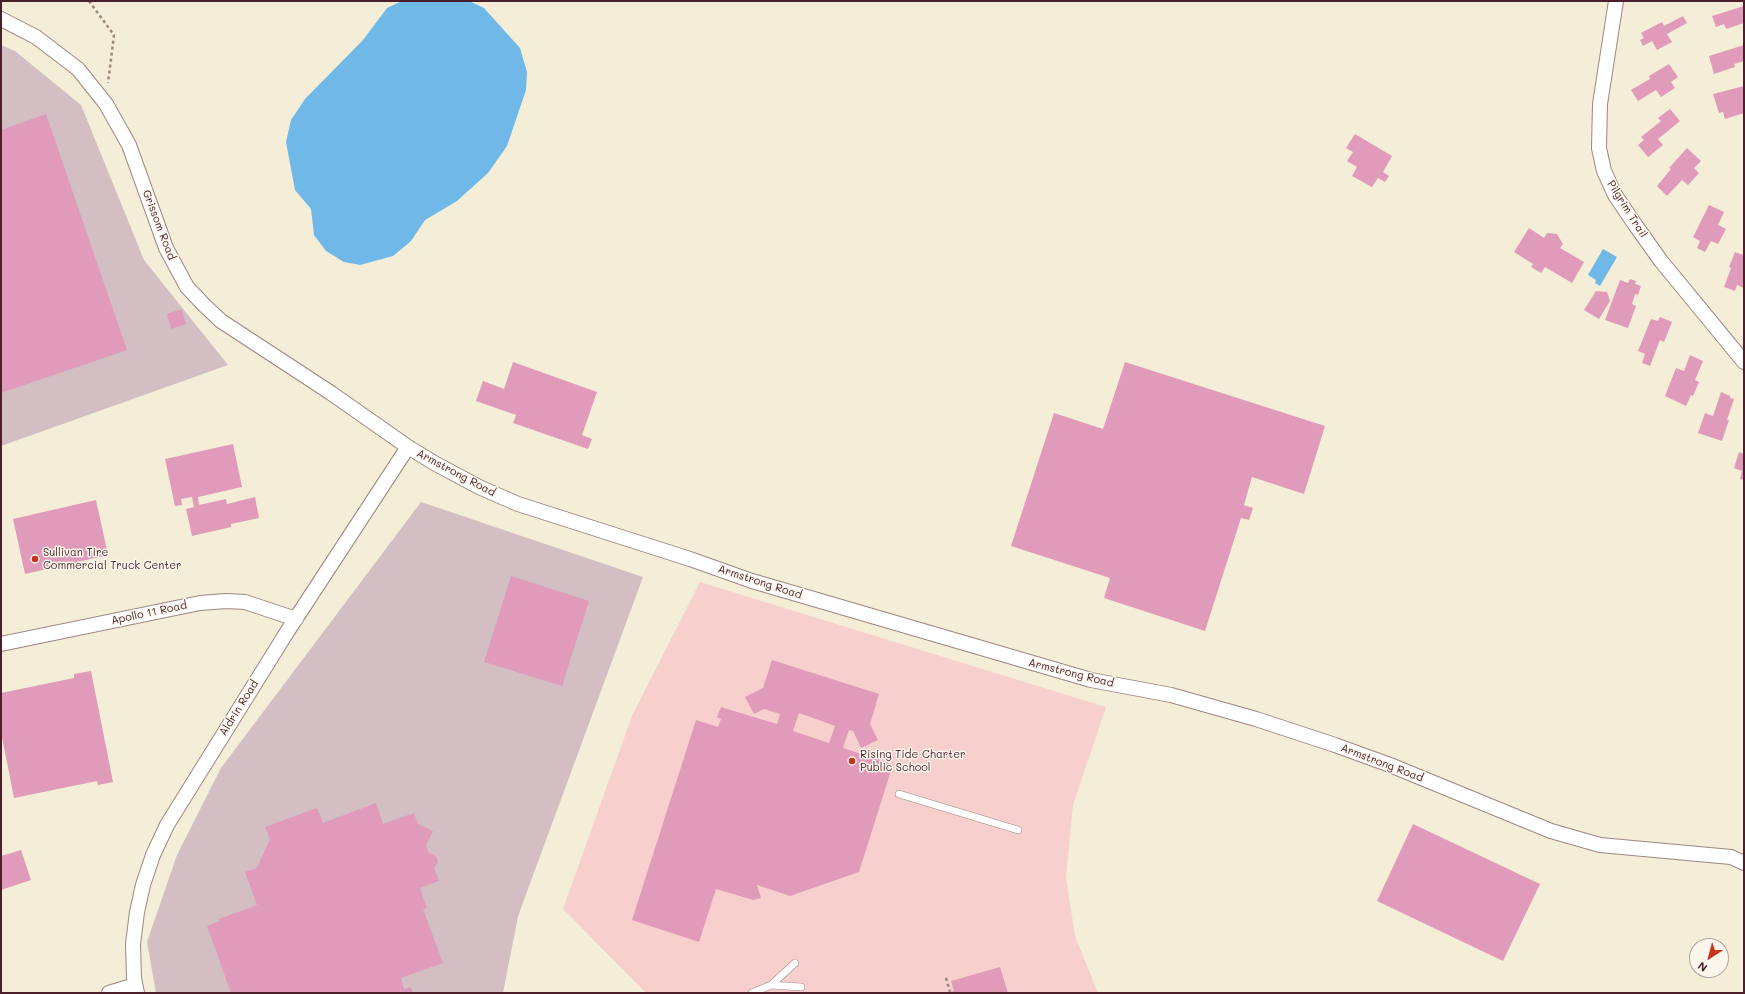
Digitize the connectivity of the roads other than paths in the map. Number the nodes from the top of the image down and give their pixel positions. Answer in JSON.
{"nodes":[{"id":1,"x":1616,"y":1,"type":"edge"},
{"id":2,"x":1,"y":19,"type":"edge"},
{"id":3,"x":1744,"y":362,"type":"edge"},
{"id":4,"x":408,"y":447,"type":"junction"},
{"id":5,"x":296,"y":619,"type":"junction"},
{"id":6,"x":1,"y":644,"type":"edge"},
{"id":7,"x":900,"y":794,"type":"dead end"},
{"id":8,"x":1018,"y":830,"type":"dead end"},
{"id":9,"x":1744,"y":864,"type":"edge"},
{"id":10,"x":795,"y":963,"type":"dead end"},
{"id":11,"x":771,"y":985,"type":"junction"},
{"id":12,"x":801,"y":987,"type":"dead end"},
{"id":13,"x":136,"y":989,"type":"edge"},
{"id":14,"x":109,"y":993,"type":"edge"},
{"id":15,"x":752,"y":993,"type":"edge"}],
"edges":[{"from":1,"to":3,"type":"street","name":"Pilgrim Trail"},
{"from":2,"to":4,"type":"street","name":"Grissom Road"},
{"from":4,"to":5,"type":"street","name":"Aldrin Road"},
{"from":4,"to":9,"type":"street","name":"Armstrong Road"},
{"from":5,"to":6,"type":"street","name":"Apollo 11 Road"},
{"from":5,"to":13,"type":"street","name":"Aldrin Road"},
{"from":7,"to":8,"type":"lane"},
{"from":10,"to":11,"type":"lane"},
{"from":11,"to":12,"type":"lane"},
{"from":11,"to":15,"type":"lane"},
{"from":13,"to":14,"type":"street"}]}
